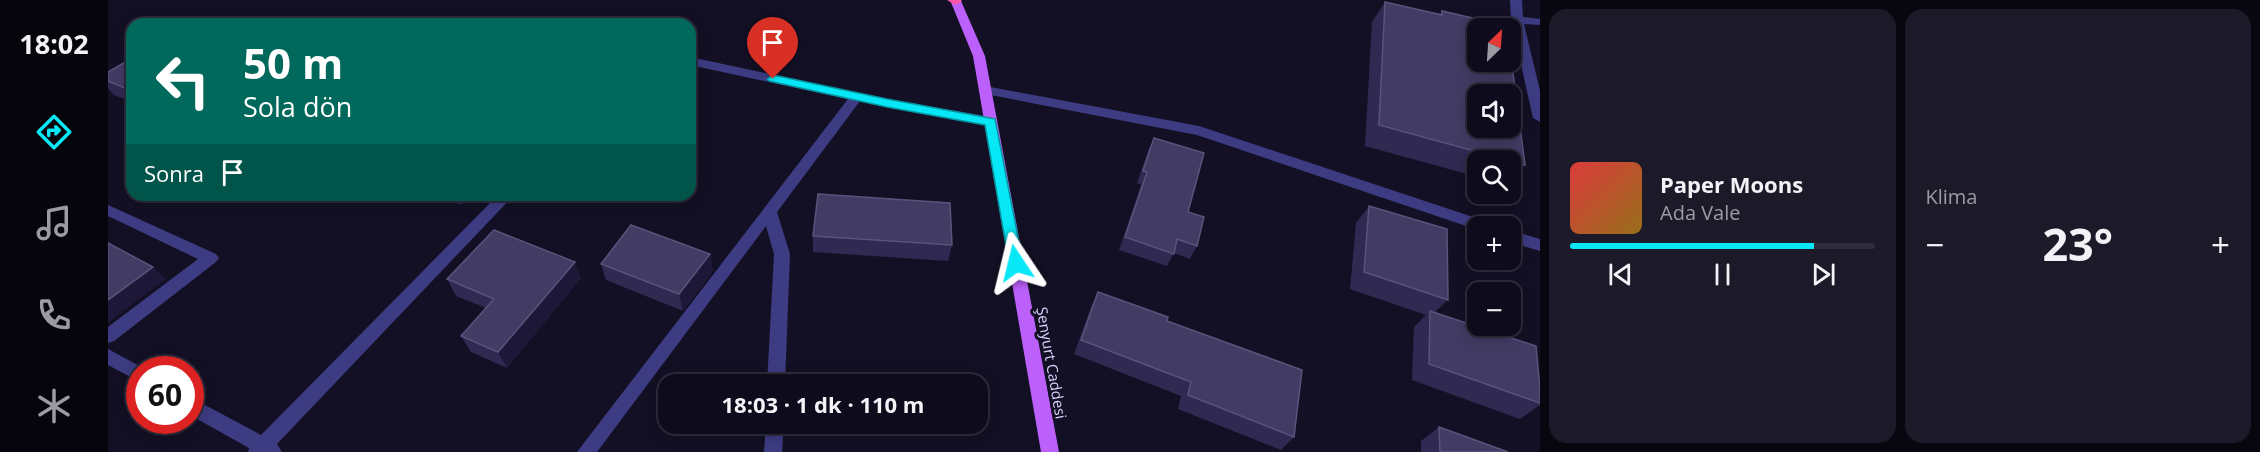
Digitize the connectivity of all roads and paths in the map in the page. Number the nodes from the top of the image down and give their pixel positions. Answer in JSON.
{"nodes":[{"id":1,"x":954,"y":0,"type":"edge"},
{"id":2,"x":1516,"y":0,"type":"edge"},
{"id":3,"x":1517,"y":18,"type":"edge"},
{"id":4,"x":1521,"y":20,"type":"edge"},
{"id":5,"x":1540,"y":22,"type":"edge"},
{"id":6,"x":1521,"y":37,"type":"edge"},
{"id":7,"x":696,"y":62,"type":"edge"},
{"id":8,"x":985,"y":90,"type":"junction"},
{"id":9,"x":856,"y":97,"type":"junction"},
{"id":10,"x":1540,"y":118,"type":"edge"},
{"id":11,"x":991,"y":122,"type":"junction"},
{"id":12,"x":501,"y":201,"type":"edge"},
{"id":13,"x":108,"y":210,"type":"edge"},
{"id":14,"x":769,"y":211,"type":"junction"},
{"id":15,"x":1467,"y":220,"type":"edge"},
{"id":16,"x":1521,"y":239,"type":"edge"},
{"id":17,"x":1540,"y":245,"type":"edge"},
{"id":18,"x":108,"y":336,"type":"edge"},
{"id":19,"x":108,"y":356,"type":"edge"},
{"id":20,"x":126,"y":367,"type":"edge"},
{"id":21,"x":776,"y":374,"type":"edge"},
{"id":22,"x":204,"y":414,"type":"edge"},
{"id":23,"x":774,"y":434,"type":"edge"},
{"id":24,"x":264,"y":450,"type":"edge"},
{"id":25,"x":586,"y":452,"type":"edge"},
{"id":26,"x":773,"y":452,"type":"edge"},
{"id":27,"x":1050,"y":452,"type":"edge"}],
"edges":[{"from":1,"to":8,"type":"main road","name":"Şenyurt Caddesi"},
{"from":2,"to":3,"type":"street"},
{"from":4,"to":5,"type":"street"},
{"from":6,"to":10,"type":"street"},
{"from":7,"to":9,"type":"street"},
{"from":8,"to":11,"type":"main road","name":"Şenyurt Caddesi"},
{"from":8,"to":15,"type":"street"},
{"from":9,"to":11,"type":"street"},
{"from":9,"to":14,"type":"street"},
{"from":11,"to":27,"type":"main road","name":"Şenyurt Caddesi"},
{"from":12,"to":24,"type":"street"},
{"from":13,"to":18,"type":"street"},
{"from":14,"to":21,"type":"street"},
{"from":14,"to":25,"type":"street"},
{"from":16,"to":17,"type":"street"},
{"from":19,"to":20,"type":"street"},
{"from":22,"to":24,"type":"street"},
{"from":23,"to":26,"type":"street"}]}
